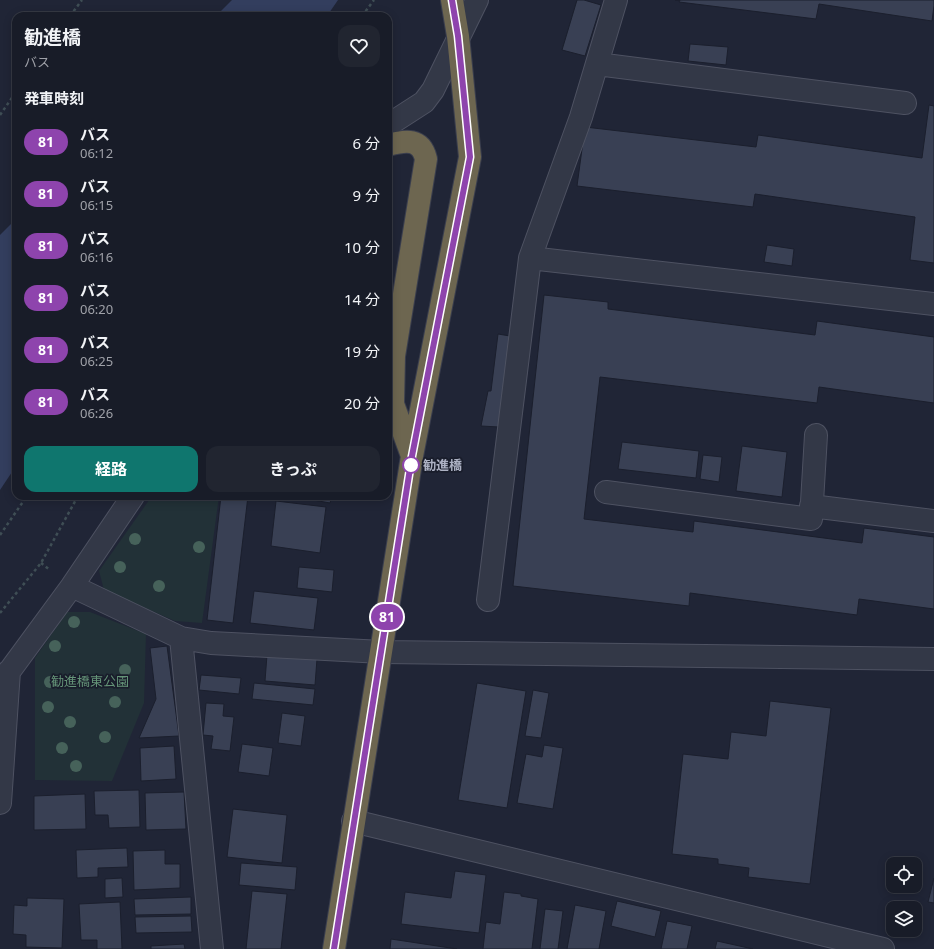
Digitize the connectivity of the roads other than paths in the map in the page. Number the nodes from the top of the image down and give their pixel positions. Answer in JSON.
{"nodes":[{"id":1,"x":452,"y":0,"type":"edge"},
{"id":2,"x":477,"y":0,"type":"edge"},
{"id":3,"x":616,"y":0,"type":"edge"},
{"id":4,"x":458,"y":36,"type":"junction"},
{"id":5,"x":597,"y":64,"type":"junction"},
{"id":6,"x":905,"y":103,"type":"dead end"},
{"id":7,"x":392,"y":123,"type":"edge"},
{"id":8,"x":392,"y":144,"type":"edge"},
{"id":9,"x":530,"y":258,"type":"junction"},
{"id":10,"x":934,"y":304,"type":"edge"},
{"id":11,"x":816,"y":435,"type":"dead end"},
{"id":12,"x":412,"y":456,"type":"junction"},
{"id":13,"x":606,"y":492,"type":"dead end"},
{"id":14,"x":130,"y":500,"type":"edge"},
{"id":15,"x":812,"y":506,"type":"junction"},
{"id":16,"x":934,"y":521,"type":"edge"},
{"id":17,"x":72,"y":586,"type":"junction"},
{"id":18,"x":488,"y":600,"type":"dead end"},
{"id":19,"x":181,"y":638,"type":"junction"},
{"id":20,"x":382,"y":652,"type":"junction"},
{"id":21,"x":934,"y":659,"type":"edge"},
{"id":22,"x":4,"y":678,"type":"edge"},
{"id":23,"x":0,"y":803,"type":"edge"},
{"id":24,"x":353,"y":821,"type":"junction"},
{"id":25,"x":212,"y":949,"type":"edge"},
{"id":26,"x":334,"y":949,"type":"edge"},
{"id":27,"x":883,"y":949,"type":"edge"}],
"edges":[{"from":1,"to":4,"type":"highway"},
{"from":2,"to":4,"type":"street"},
{"from":3,"to":5,"type":"street"},
{"from":4,"to":7,"type":"street"},
{"from":4,"to":12,"type":"highway"},
{"from":5,"to":6,"type":"street"},
{"from":5,"to":9,"type":"street"},
{"from":8,"to":12,"type":"highway"},
{"from":9,"to":10,"type":"street"},
{"from":9,"to":18,"type":"street"},
{"from":11,"to":15,"type":"street"},
{"from":12,"to":20,"type":"highway"},
{"from":13,"to":15,"type":"street"},
{"from":14,"to":17,"type":"street"},
{"from":15,"to":16,"type":"street"},
{"from":17,"to":19,"type":"street"},
{"from":17,"to":22,"type":"street"},
{"from":19,"to":20,"type":"street"},
{"from":19,"to":25,"type":"street"},
{"from":20,"to":21,"type":"street"},
{"from":20,"to":24,"type":"highway"},
{"from":22,"to":23,"type":"street"},
{"from":24,"to":26,"type":"highway"},
{"from":24,"to":27,"type":"street"}]}
